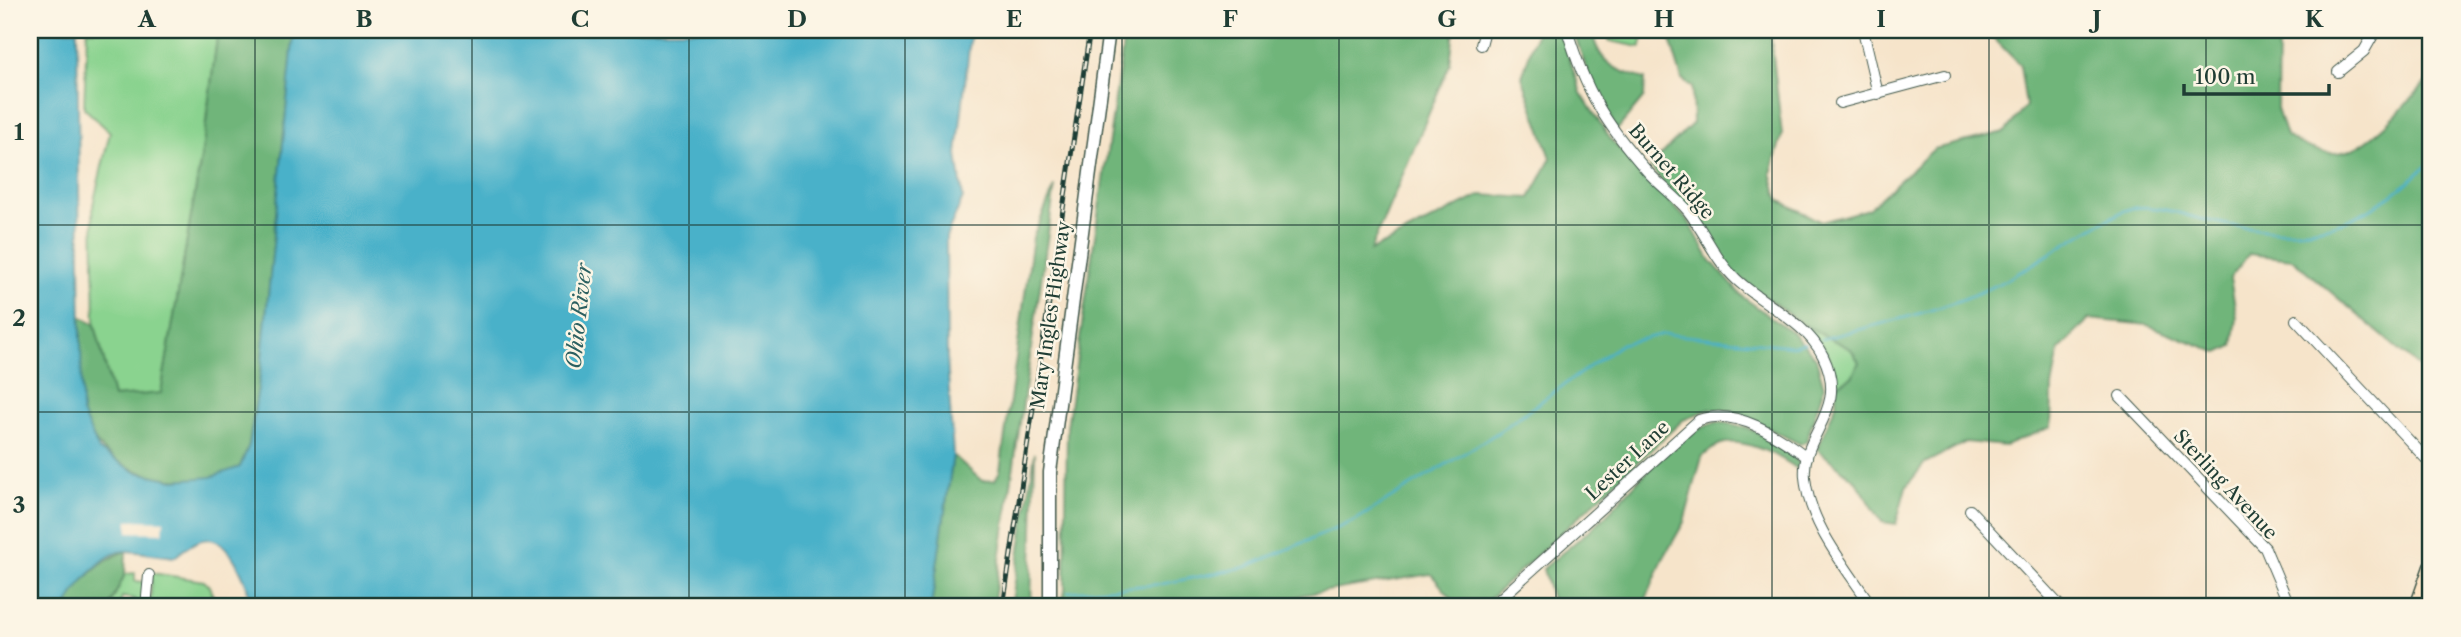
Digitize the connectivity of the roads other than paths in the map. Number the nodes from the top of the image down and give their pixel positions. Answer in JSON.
{"nodes":[{"id":1,"x":1109,"y":30,"type":"edge"},
{"id":2,"x":1485,"y":30,"type":"edge"},
{"id":3,"x":1567,"y":30,"type":"edge"},
{"id":4,"x":1863,"y":30,"type":"edge"},
{"id":5,"x":2376,"y":30,"type":"edge"},
{"id":6,"x":1481,"y":45,"type":"dead end"},
{"id":7,"x":2338,"y":72,"type":"dead end"},
{"id":8,"x":1945,"y":75,"type":"dead end"},
{"id":9,"x":1878,"y":94,"type":"junction"},
{"id":10,"x":1840,"y":103,"type":"dead end"},
{"id":11,"x":2296,"y":320,"type":"dead end"},
{"id":12,"x":2120,"y":396,"type":"dead end"},
{"id":13,"x":1807,"y":457,"type":"junction"},
{"id":14,"x":2431,"y":464,"type":"edge"},
{"id":15,"x":1970,"y":510,"type":"dead end"},
{"id":16,"x":2431,"y":567,"type":"edge"},
{"id":17,"x":149,"y":575,"type":"dead end"},
{"id":18,"x":146,"y":607,"type":"edge"},
{"id":19,"x":1050,"y":607,"type":"edge"},
{"id":20,"x":1491,"y":607,"type":"edge"},
{"id":21,"x":1872,"y":607,"type":"edge"},
{"id":22,"x":2061,"y":607,"type":"edge"},
{"id":23,"x":2290,"y":607,"type":"edge"},
{"id":24,"x":2417,"y":607,"type":"edge"}],
"edges":[{"from":1,"to":19,"type":"street","name":"Mary Ingles Highway"},
{"from":2,"to":6,"type":"street"},
{"from":3,"to":13,"type":"street","name":"Burnet Ridge"},
{"from":4,"to":9,"type":"street"},
{"from":5,"to":7,"type":"street"},
{"from":8,"to":9,"type":"street"},
{"from":9,"to":10,"type":"street"},
{"from":11,"to":14,"type":"street"},
{"from":12,"to":23,"type":"street","name":"Sterling Avenue"},
{"from":13,"to":20,"type":"street","name":"Lester Lane"},
{"from":13,"to":21,"type":"street","name":"Burnet Ridge"},
{"from":15,"to":22,"type":"street"},
{"from":16,"to":24,"type":"main road"},
{"from":17,"to":18,"type":"street"}]}
